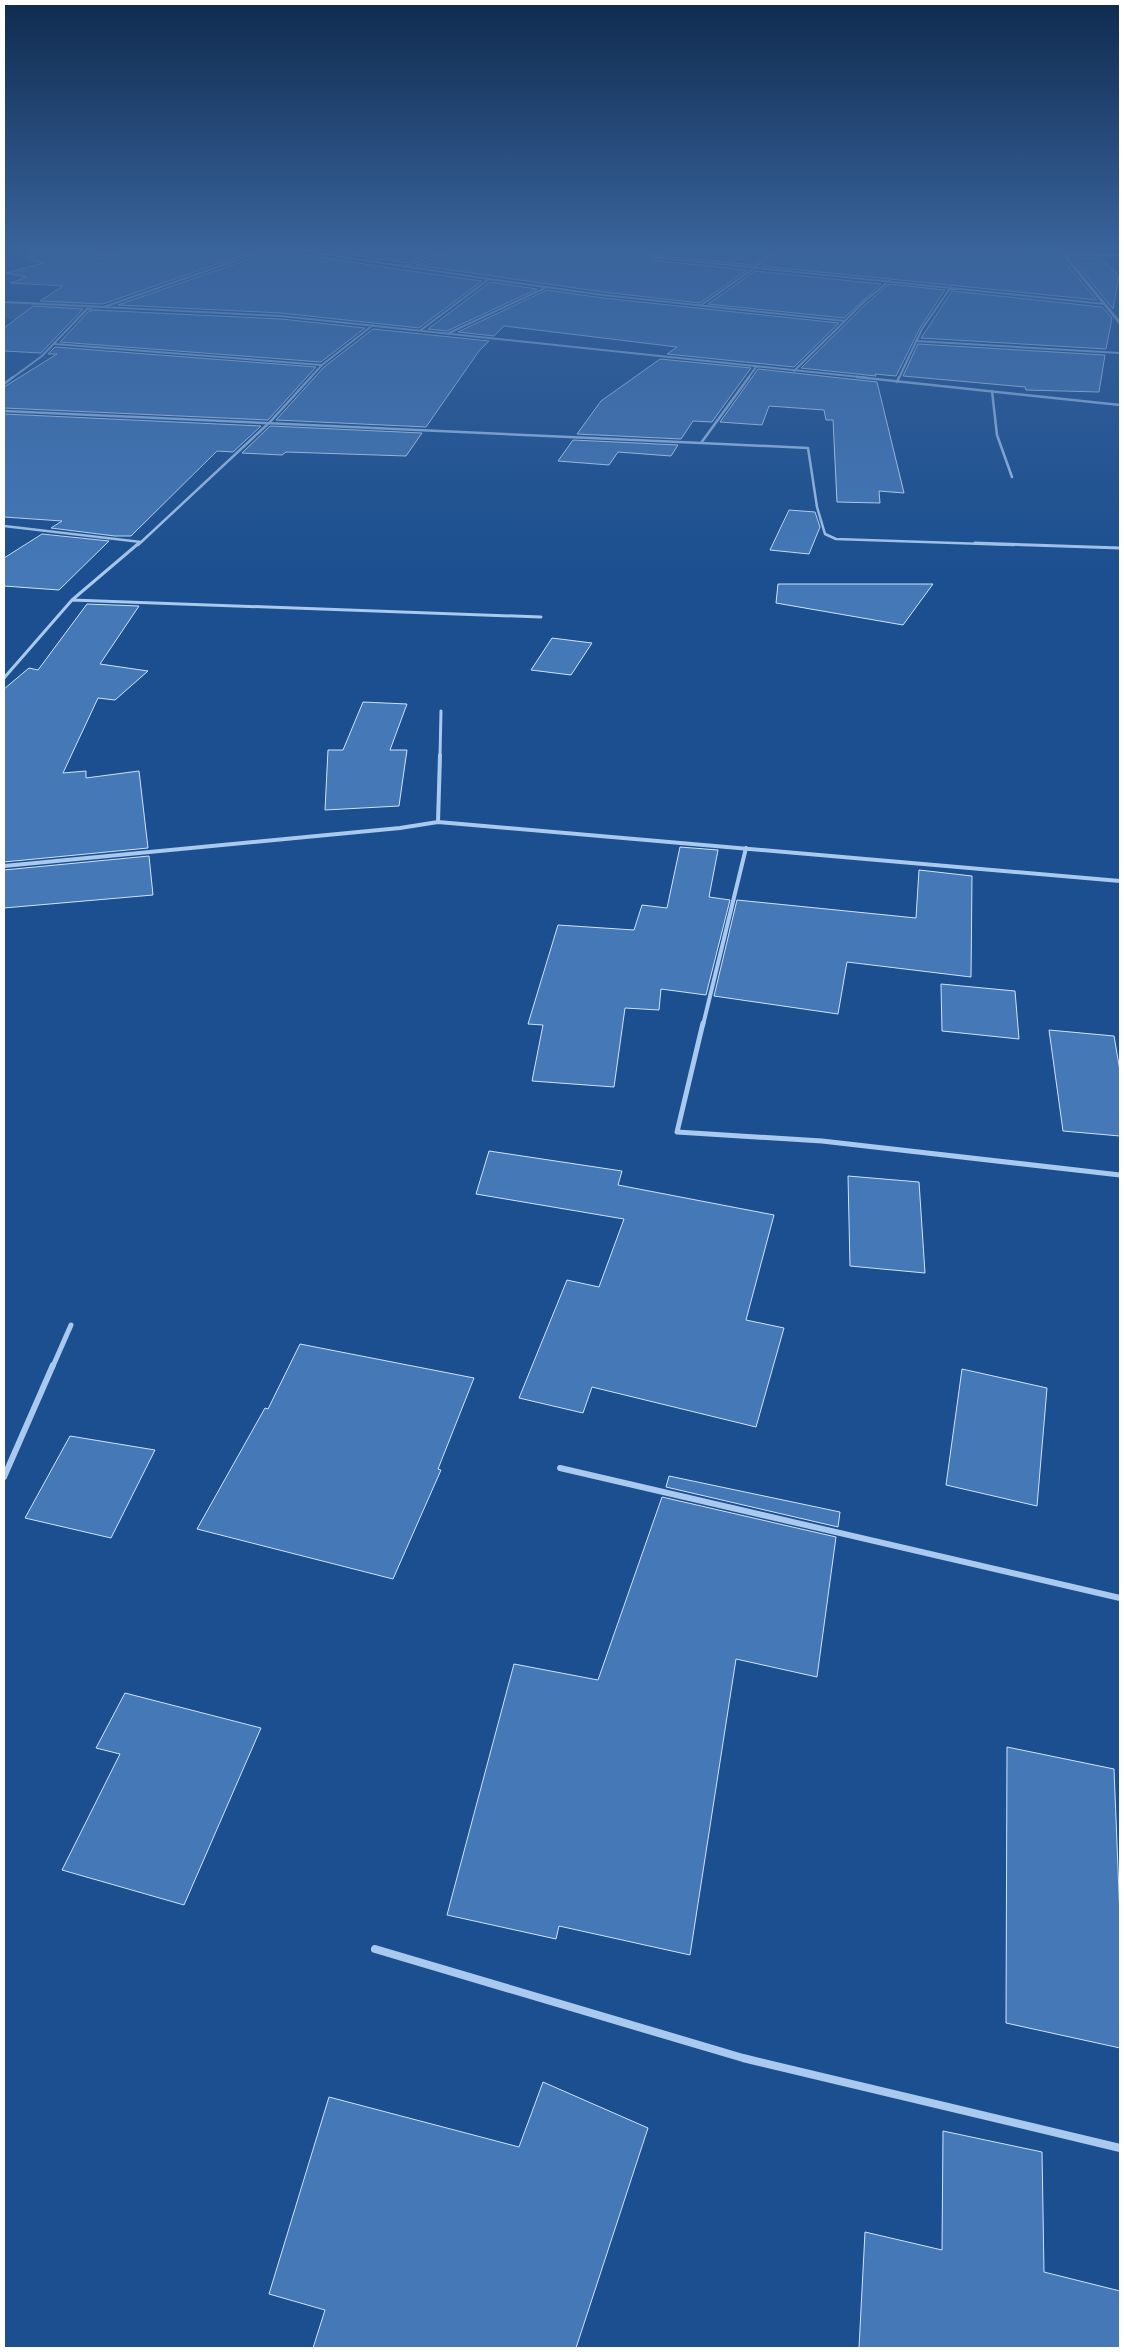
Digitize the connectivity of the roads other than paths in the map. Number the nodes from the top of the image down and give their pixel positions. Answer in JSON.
{"nodes":[{"id":1,"x":39,"y":357,"type":"edge"},
{"id":2,"x":217,"y":357,"type":"edge"},
{"id":3,"x":333,"y":357,"type":"edge"},
{"id":4,"x":661,"y":357,"type":"edge"},
{"id":5,"x":809,"y":357,"type":"edge"},
{"id":6,"x":909,"y":357,"type":"edge"},
{"id":7,"x":322,"y":365,"type":"junction"},
{"id":8,"x":756,"y":367,"type":"junction"},
{"id":9,"x":794,"y":371,"type":"junction"},
{"id":10,"x":897,"y":382,"type":"junction"},
{"id":11,"x":4,"y":384,"type":"edge"},
{"id":12,"x":992,"y":391,"type":"junction"},
{"id":13,"x":1120,"y":405,"type":"edge"},
{"id":14,"x":4,"y":411,"type":"edge"},
{"id":15,"x":270,"y":422,"type":"junction"},
{"id":16,"x":701,"y":443,"type":"junction"},
{"id":17,"x":1012,"y":477,"type":"dead end"},
{"id":18,"x":4,"y":526,"type":"edge"},
{"id":19,"x":141,"y":542,"type":"junction"},
{"id":20,"x":1120,"y":548,"type":"edge"},
{"id":21,"x":72,"y":600,"type":"junction"},
{"id":22,"x":541,"y":617,"type":"dead end"},
{"id":23,"x":4,"y":678,"type":"edge"},
{"id":24,"x":441,"y":711,"type":"dead end"},
{"id":25,"x":438,"y":822,"type":"junction"},
{"id":26,"x":746,"y":848,"type":"junction"},
{"id":27,"x":4,"y":866,"type":"edge"},
{"id":28,"x":1120,"y":881,"type":"edge"},
{"id":29,"x":1120,"y":1175,"type":"edge"},
{"id":30,"x":71,"y":1326,"type":"dead end"},
{"id":31,"x":560,"y":1468,"type":"dead end"},
{"id":32,"x":4,"y":1477,"type":"edge"},
{"id":33,"x":1120,"y":1598,"type":"edge"},
{"id":34,"x":376,"y":1949,"type":"dead end"},
{"id":35,"x":1120,"y":2148,"type":"edge"}],
"edges":[{"from":1,"to":11,"type":"street"},
{"from":2,"to":7,"type":"street"},
{"from":3,"to":7,"type":"street"},
{"from":4,"to":8,"type":"street"},
{"from":5,"to":9,"type":"street"},
{"from":6,"to":10,"type":"street"},
{"from":7,"to":15,"type":"street"},
{"from":8,"to":9,"type":"street"},
{"from":8,"to":16,"type":"street"},
{"from":9,"to":10,"type":"street"},
{"from":10,"to":12,"type":"street"},
{"from":12,"to":13,"type":"street"},
{"from":12,"to":17,"type":"street"},
{"from":14,"to":15,"type":"street"},
{"from":15,"to":16,"type":"street"},
{"from":15,"to":19,"type":"street"},
{"from":16,"to":20,"type":"street"},
{"from":18,"to":19,"type":"street"},
{"from":19,"to":21,"type":"street"},
{"from":21,"to":22,"type":"street"},
{"from":21,"to":23,"type":"street"},
{"from":24,"to":25,"type":"street"},
{"from":25,"to":26,"type":"street"},
{"from":25,"to":27,"type":"street"},
{"from":26,"to":28,"type":"street"},
{"from":26,"to":29,"type":"street"},
{"from":30,"to":32,"type":"street"},
{"from":31,"to":33,"type":"street"},
{"from":34,"to":35,"type":"street"}]}
